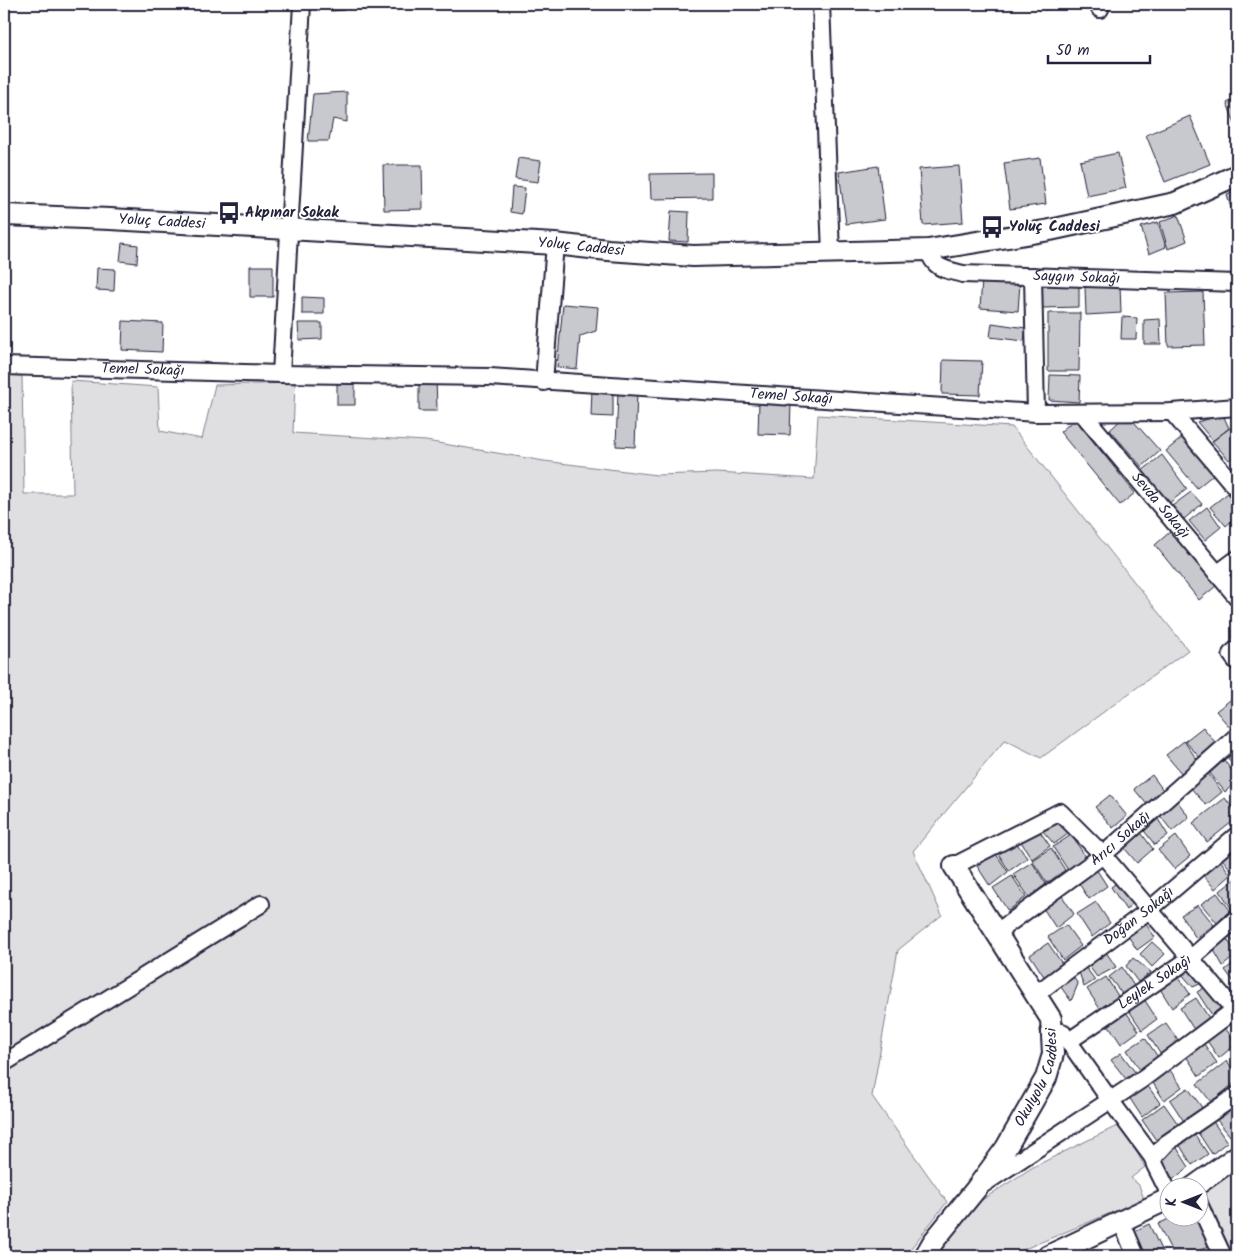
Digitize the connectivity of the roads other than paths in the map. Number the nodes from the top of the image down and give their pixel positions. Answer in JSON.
{"nodes":[{"id":1,"x":302,"y":4,"type":"edge"},
{"id":2,"x":821,"y":4,"type":"edge"},
{"id":3,"x":1237,"y":175,"type":"edge"},
{"id":4,"x":4,"y":215,"type":"edge"},
{"id":5,"x":288,"y":230,"type":"junction"},
{"id":6,"x":555,"y":244,"type":"junction"},
{"id":7,"x":928,"y":250,"type":"junction"},
{"id":8,"x":831,"y":253,"type":"junction"},
{"id":9,"x":1033,"y":276,"type":"junction"},
{"id":10,"x":1237,"y":283,"type":"edge"},
{"id":11,"x":4,"y":366,"type":"edge"},
{"id":12,"x":281,"y":374,"type":"junction"},
{"id":13,"x":544,"y":382,"type":"junction"},
{"id":14,"x":1237,"y":407,"type":"edge"},
{"id":15,"x":1172,"y":412,"type":"junction"},
{"id":16,"x":1036,"y":413,"type":"junction"},
{"id":17,"x":1083,"y":414,"type":"junction"},
{"id":18,"x":1237,"y":489,"type":"edge"},
{"id":19,"x":1237,"y":559,"type":"edge"},
{"id":20,"x":1217,"y":574,"type":"junction"},
{"id":21,"x":1237,"y":597,"type":"edge"},
{"id":22,"x":1237,"y":649,"type":"edge"},
{"id":23,"x":1237,"y":662,"type":"edge"},
{"id":24,"x":1237,"y":736,"type":"edge"},
{"id":25,"x":1237,"y":835,"type":"edge"},
{"id":26,"x":1103,"y":855,"type":"junction"},
{"id":27,"x":954,"y":866,"type":"joint"},
{"id":28,"x":261,"y":904,"type":"dead end"},
{"id":29,"x":1149,"y":910,"type":"junction"},
{"id":30,"x":1237,"y":918,"type":"edge"},
{"id":31,"x":997,"y":932,"type":"junction"},
{"id":32,"x":1191,"y":958,"type":"junction"},
{"id":33,"x":1036,"y":994,"type":"junction"},
{"id":34,"x":1236,"y":1010,"type":"edge"},
{"id":35,"x":1052,"y":1019,"type":"junction"},
{"id":36,"x":1069,"y":1041,"type":"junction"},
{"id":37,"x":4,"y":1063,"type":"edge"},
{"id":38,"x":1237,"y":1095,"type":"edge"},
{"id":39,"x":1110,"y":1100,"type":"junction"},
{"id":40,"x":1237,"y":1156,"type":"edge"},
{"id":41,"x":1153,"y":1158,"type":"junction"},
{"id":42,"x":1162,"y":1178,"type":"edge"},
{"id":43,"x":1206,"y":1178,"type":"edge"},
{"id":44,"x":976,"y":1189,"type":"junction"},
{"id":45,"x":1158,"y":1204,"type":"edge"},
{"id":46,"x":1121,"y":1221,"type":"junction"},
{"id":47,"x":1208,"y":1224,"type":"edge"},
{"id":48,"x":925,"y":1256,"type":"edge"},
{"id":49,"x":1048,"y":1256,"type":"edge"},
{"id":50,"x":1136,"y":1256,"type":"edge"},
{"id":51,"x":1223,"y":1256,"type":"edge"}],
"edges":[{"from":1,"to":5,"type":"street"},
{"from":2,"to":8,"type":"street"},
{"from":3,"to":7,"type":"street","name":"Yoluç Caddesi"},
{"from":4,"to":5,"type":"street","name":"Yoluç Caddesi"},
{"from":5,"to":6,"type":"street","name":"Yoluç Caddesi"},
{"from":5,"to":12,"type":"street"},
{"from":6,"to":8,"type":"street","name":"Yoluç Caddesi"},
{"from":6,"to":13,"type":"street"},
{"from":7,"to":8,"type":"street","name":"Yoluç Caddesi"},
{"from":7,"to":9,"type":"street","name":"Saygın Sokağı"},
{"from":9,"to":10,"type":"street","name":"Saygın Sokağı"},
{"from":9,"to":16,"type":"street"},
{"from":11,"to":12,"type":"street","name":"Temel Sokağı"},
{"from":12,"to":13,"type":"street","name":"Temel Sokağı"},
{"from":13,"to":16,"type":"street","name":"Temel Sokağı"},
{"from":14,"to":15,"type":"street","name":"Temel Sokağı"},
{"from":15,"to":17,"type":"street","name":"Temel Sokağı"},
{"from":15,"to":18,"type":"street"},
{"from":16,"to":17,"type":"street","name":"Temel Sokağı"},
{"from":17,"to":20,"type":"street","name":"Sevda Sokağı"},
{"from":19,"to":20,"type":"street"},
{"from":20,"to":21,"type":"street","name":"Sevda Sokağı"},
{"from":22,"to":23,"type":"street"},
{"from":24,"to":26,"type":"street","name":"Arıcı Sokağı"},
{"from":25,"to":29,"type":"street","name":"Doğan Sokağı"},
{"from":26,"to":27,"type":"street"},
{"from":26,"to":29,"type":"street"},
{"from":26,"to":31,"type":"street","name":"Arıcı Sokağı"},
{"from":27,"to":31,"type":"street","name":"Okulyolu Caddesi"},
{"from":28,"to":37,"type":"street"},
{"from":29,"to":32,"type":"street"},
{"from":29,"to":33,"type":"street","name":"Doğan Sokağı"},
{"from":30,"to":32,"type":"street","name":"Leylek Sokağı"},
{"from":31,"to":33,"type":"street","name":"Okulyolu Caddesi"},
{"from":32,"to":34,"type":"street"},
{"from":32,"to":36,"type":"street","name":"Leylek Sokağı"},
{"from":33,"to":35,"type":"street","name":"Okulyolu Caddesi"},
{"from":34,"to":39,"type":"street"},
{"from":35,"to":36,"type":"street"},
{"from":35,"to":44,"type":"street","name":"Okulyolu Caddesi"},
{"from":36,"to":39,"type":"street"},
{"from":38,"to":41,"type":"street"},
{"from":39,"to":41,"type":"street"},
{"from":39,"to":44,"type":"street"},
{"from":40,"to":43,"type":"street"},
{"from":41,"to":42,"type":"street"},
{"from":44,"to":48,"type":"street","name":"Okulyolu Caddesi"},
{"from":45,"to":46,"type":"street"},
{"from":46,"to":49,"type":"street"},
{"from":46,"to":50,"type":"street"},
{"from":47,"to":51,"type":"street"}]}
